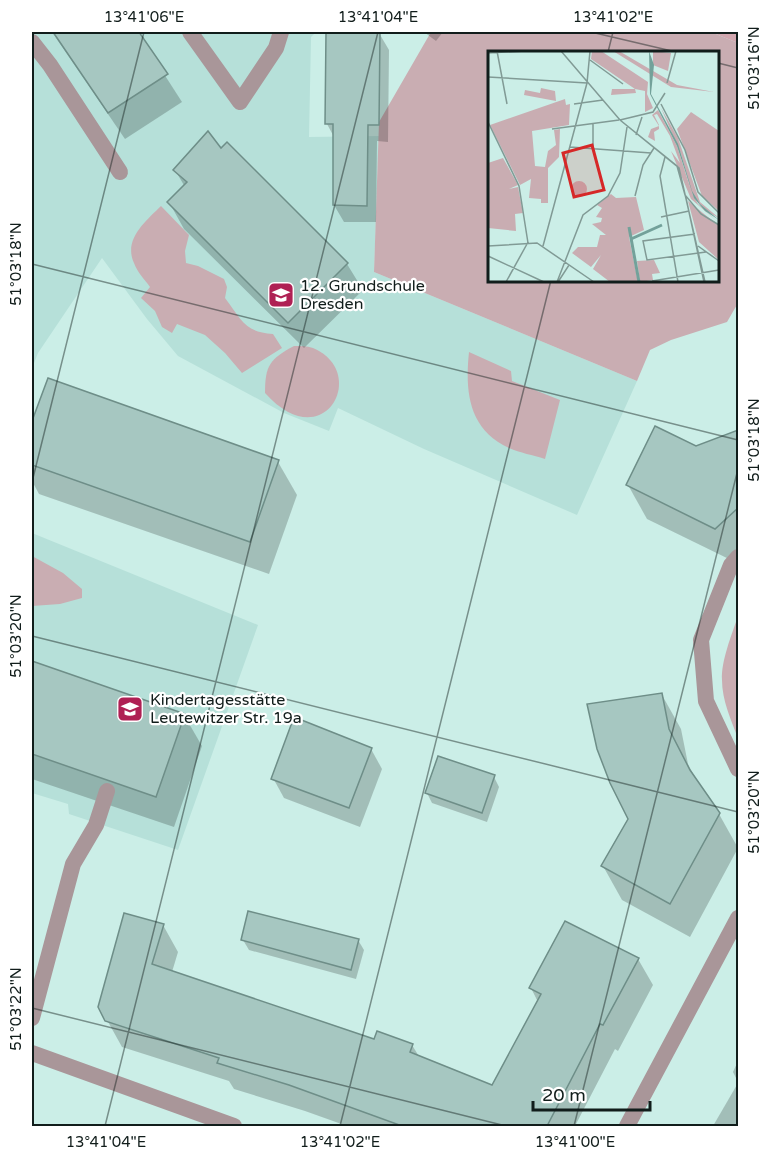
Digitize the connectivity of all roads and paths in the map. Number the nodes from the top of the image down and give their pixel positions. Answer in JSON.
{"nodes":[{"id":1,"x":190,"y":32,"type":"edge"},
{"id":2,"x":281,"y":32,"type":"edge"},
{"id":3,"x":32,"y":42,"type":"edge"},
{"id":4,"x":120,"y":172,"type":"dead end"},
{"id":5,"x":738,"y":557,"type":"edge"},
{"id":6,"x":738,"y":769,"type":"edge"},
{"id":7,"x":107,"y":790,"type":"dead end"},
{"id":8,"x":738,"y":918,"type":"edge"},
{"id":9,"x":32,"y":1018,"type":"edge"},
{"id":10,"x":32,"y":1053,"type":"edge"},
{"id":11,"x":234,"y":1126,"type":"edge"},
{"id":12,"x":627,"y":1126,"type":"edge"}],
"edges":[{"from":1,"to":2,"type":"street"},
{"from":3,"to":4,"type":"street"},
{"from":5,"to":6,"type":"street"},
{"from":7,"to":9,"type":"street"},
{"from":8,"to":12,"type":"street"},
{"from":10,"to":11,"type":"street"}]}
